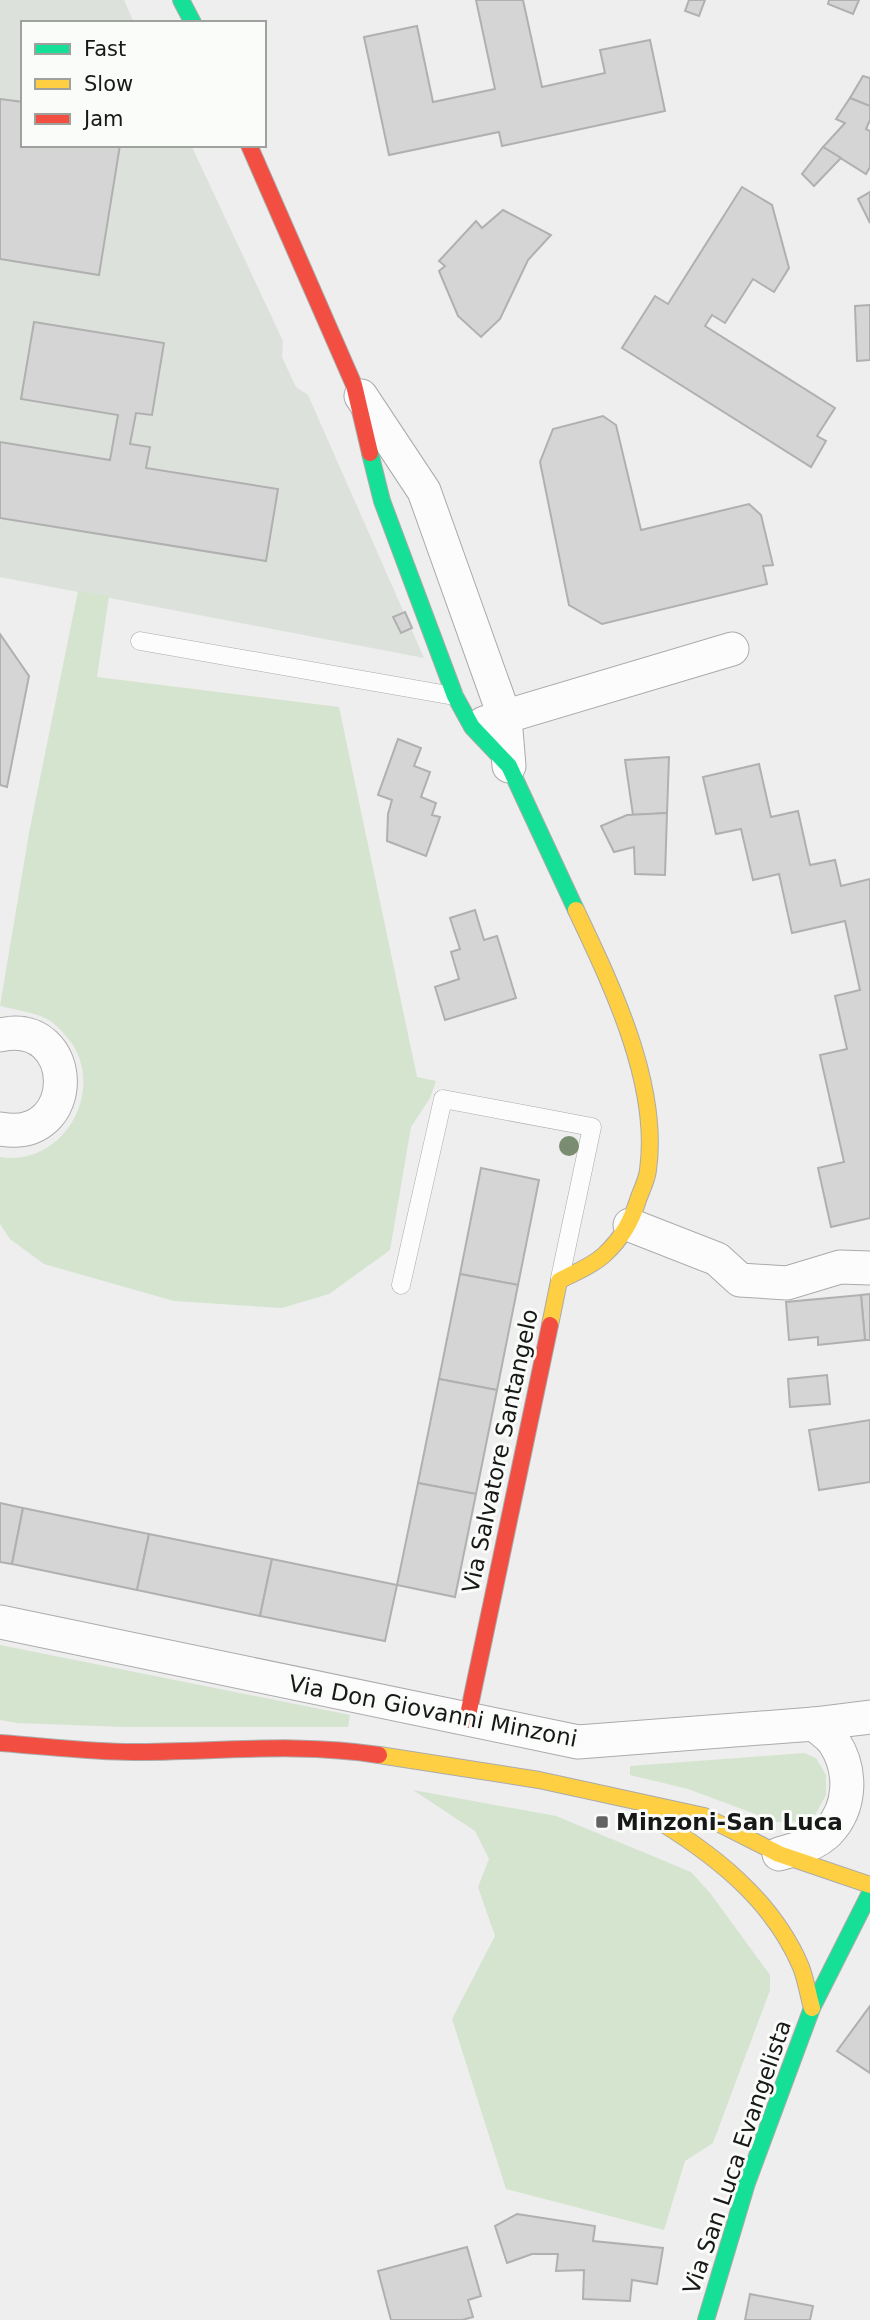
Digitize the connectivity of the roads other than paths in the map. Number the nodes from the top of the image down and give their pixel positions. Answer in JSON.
{"nodes":[{"id":1,"x":181,"y":0,"type":"edge"},
{"id":2,"x":191,"y":21,"type":"edge"},
{"id":3,"x":250,"y":147,"type":"edge"},
{"id":4,"x":354,"y":385,"type":"junction"},
{"id":5,"x":140,"y":641,"type":"dead end"},
{"id":6,"x":732,"y":649,"type":"dead end"},
{"id":7,"x":455,"y":696,"type":"junction"},
{"id":8,"x":505,"y":718,"type":"junction"},
{"id":9,"x":472,"y":727,"type":"junction"},
{"id":10,"x":509,"y":766,"type":"junction"},
{"id":11,"x":0,"y":1035,"type":"edge"},
{"id":12,"x":0,"y":1129,"type":"edge"},
{"id":13,"x":631,"y":1225,"type":"junction"},
{"id":14,"x":870,"y":1268,"type":"edge"},
{"id":15,"x":559,"y":1281,"type":"junction"},
{"id":16,"x":401,"y":1285,"type":"dead end"},
{"id":17,"x":0,"y":1622,"type":"edge"},
{"id":18,"x":870,"y":1717,"type":"edge"},
{"id":19,"x":467,"y":1720,"type":"junction"},
{"id":20,"x":814,"y":1724,"type":"junction"},
{"id":21,"x":0,"y":1743,"type":"edge"},
{"id":22,"x":621,"y":1800,"type":"junction"},
{"id":23,"x":779,"y":1854,"type":"junction"},
{"id":24,"x":870,"y":1885,"type":"edge"},
{"id":25,"x":870,"y":1894,"type":"edge"},
{"id":26,"x":812,"y":2008,"type":"junction"},
{"id":27,"x":706,"y":2320,"type":"edge"}],
"edges":[{"from":1,"to":2,"type":"street"},
{"from":3,"to":4,"type":"street"},
{"from":4,"to":7,"type":"street"},
{"from":4,"to":8,"type":"street"},
{"from":5,"to":7,"type":"lane"},
{"from":6,"to":8,"type":"street"},
{"from":7,"to":9,"type":"street"},
{"from":8,"to":9,"type":"street"},
{"from":8,"to":10,"type":"street"},
{"from":9,"to":10,"type":"street"},
{"from":10,"to":13,"type":"street"},
{"from":11,"to":12,"type":"street"},
{"from":13,"to":14,"type":"street"},
{"from":13,"to":15,"type":"street"},
{"from":15,"to":16,"type":"lane"},
{"from":15,"to":19,"type":"street","name":"Via Salvatore Santangelo"},
{"from":17,"to":19,"type":"street","name":"Via Don Giovanni Minzoni"},
{"from":18,"to":20,"type":"street","name":"Via Don Giovanni Minzoni"},
{"from":19,"to":20,"type":"street","name":"Via Don Giovanni Minzoni"},
{"from":20,"to":23,"type":"street"},
{"from":21,"to":22,"type":"street","name":"Via Don Giovanni Minzoni"},
{"from":22,"to":23,"type":"street"},
{"from":22,"to":26,"type":"street"},
{"from":23,"to":24,"type":"street"},
{"from":25,"to":26,"type":"street","name":"Via San Luca Evangelista"},
{"from":26,"to":27,"type":"street","name":"Via San Luca Evangelista"}]}
